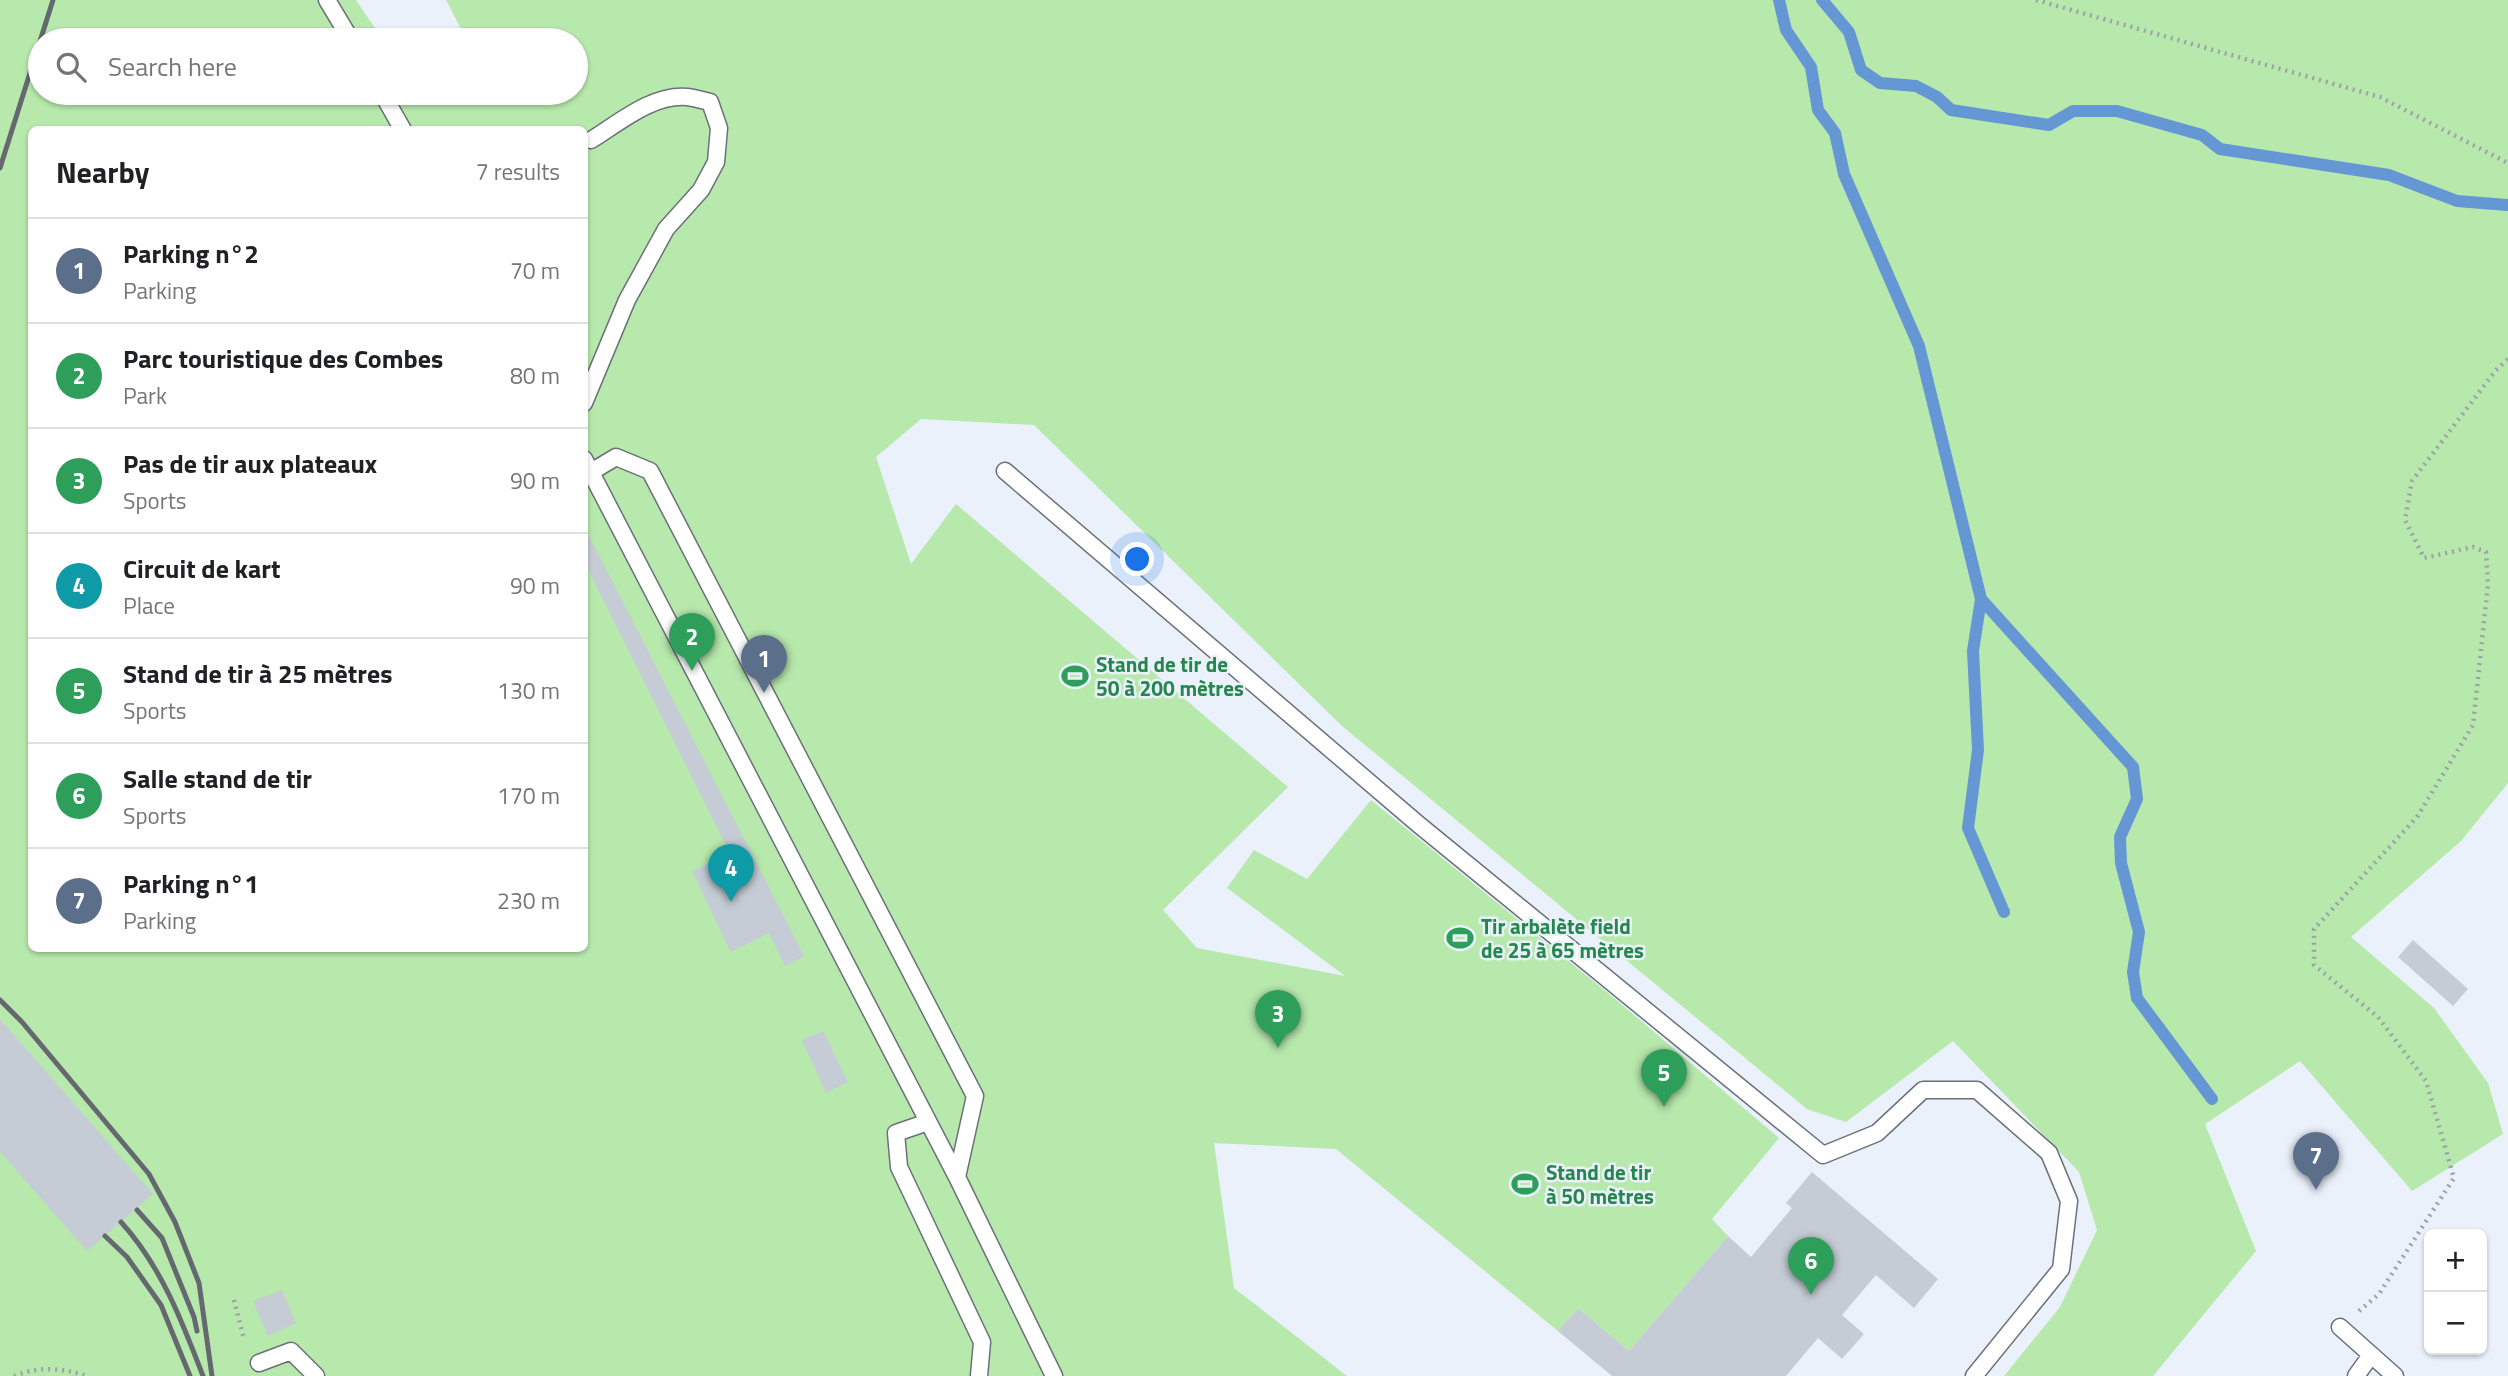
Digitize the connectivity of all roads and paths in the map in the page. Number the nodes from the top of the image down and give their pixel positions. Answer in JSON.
{"nodes":[{"id":1,"x":327,"y":0,"type":"edge"},
{"id":2,"x":2036,"y":0,"type":"edge"},
{"id":3,"x":344,"y":28,"type":"edge"},
{"id":4,"x":389,"y":105,"type":"edge"},
{"id":5,"x":401,"y":126,"type":"edge"},
{"id":6,"x":591,"y":140,"type":"dead end"},
{"id":7,"x":2508,"y":163,"type":"edge"},
{"id":8,"x":2508,"y":359,"type":"edge"},
{"id":9,"x":588,"y":393,"type":"edge"},
{"id":10,"x":588,"y":466,"type":"edge"},
{"id":11,"x":1005,"y":471,"type":"dead end"},
{"id":12,"x":928,"y":1122,"type":"junction"},
{"id":13,"x":957,"y":1177,"type":"junction"},
{"id":14,"x":2340,"y":1327,"type":"joint"},
{"id":15,"x":2371,"y":1355,"type":"junction"},
{"id":16,"x":259,"y":1363,"type":"dead end"},
{"id":17,"x":14,"y":1376,"type":"edge"},
{"id":18,"x":87,"y":1376,"type":"edge"},
{"id":19,"x":316,"y":1376,"type":"edge"},
{"id":20,"x":979,"y":1376,"type":"edge"},
{"id":21,"x":1054,"y":1376,"type":"edge"},
{"id":22,"x":1974,"y":1376,"type":"edge"},
{"id":23,"x":2356,"y":1376,"type":"edge"},
{"id":24,"x":2395,"y":1376,"type":"edge"}],
"edges":[{"from":1,"to":3,"type":"lane"},
{"from":2,"to":7,"type":"path"},
{"from":4,"to":5,"type":"lane"},
{"from":6,"to":9,"type":"lane"},
{"from":8,"to":14,"type":"path"},
{"from":10,"to":12,"type":"lane"},
{"from":10,"to":13,"type":"lane"},
{"from":11,"to":22,"type":"lane"},
{"from":12,"to":13,"type":"lane"},
{"from":12,"to":20,"type":"lane"},
{"from":13,"to":21,"type":"lane"},
{"from":14,"to":15,"type":"lane"},
{"from":15,"to":23,"type":"lane"},
{"from":15,"to":24,"type":"lane"},
{"from":16,"to":19,"type":"lane"},
{"from":17,"to":18,"type":"path"}]}
